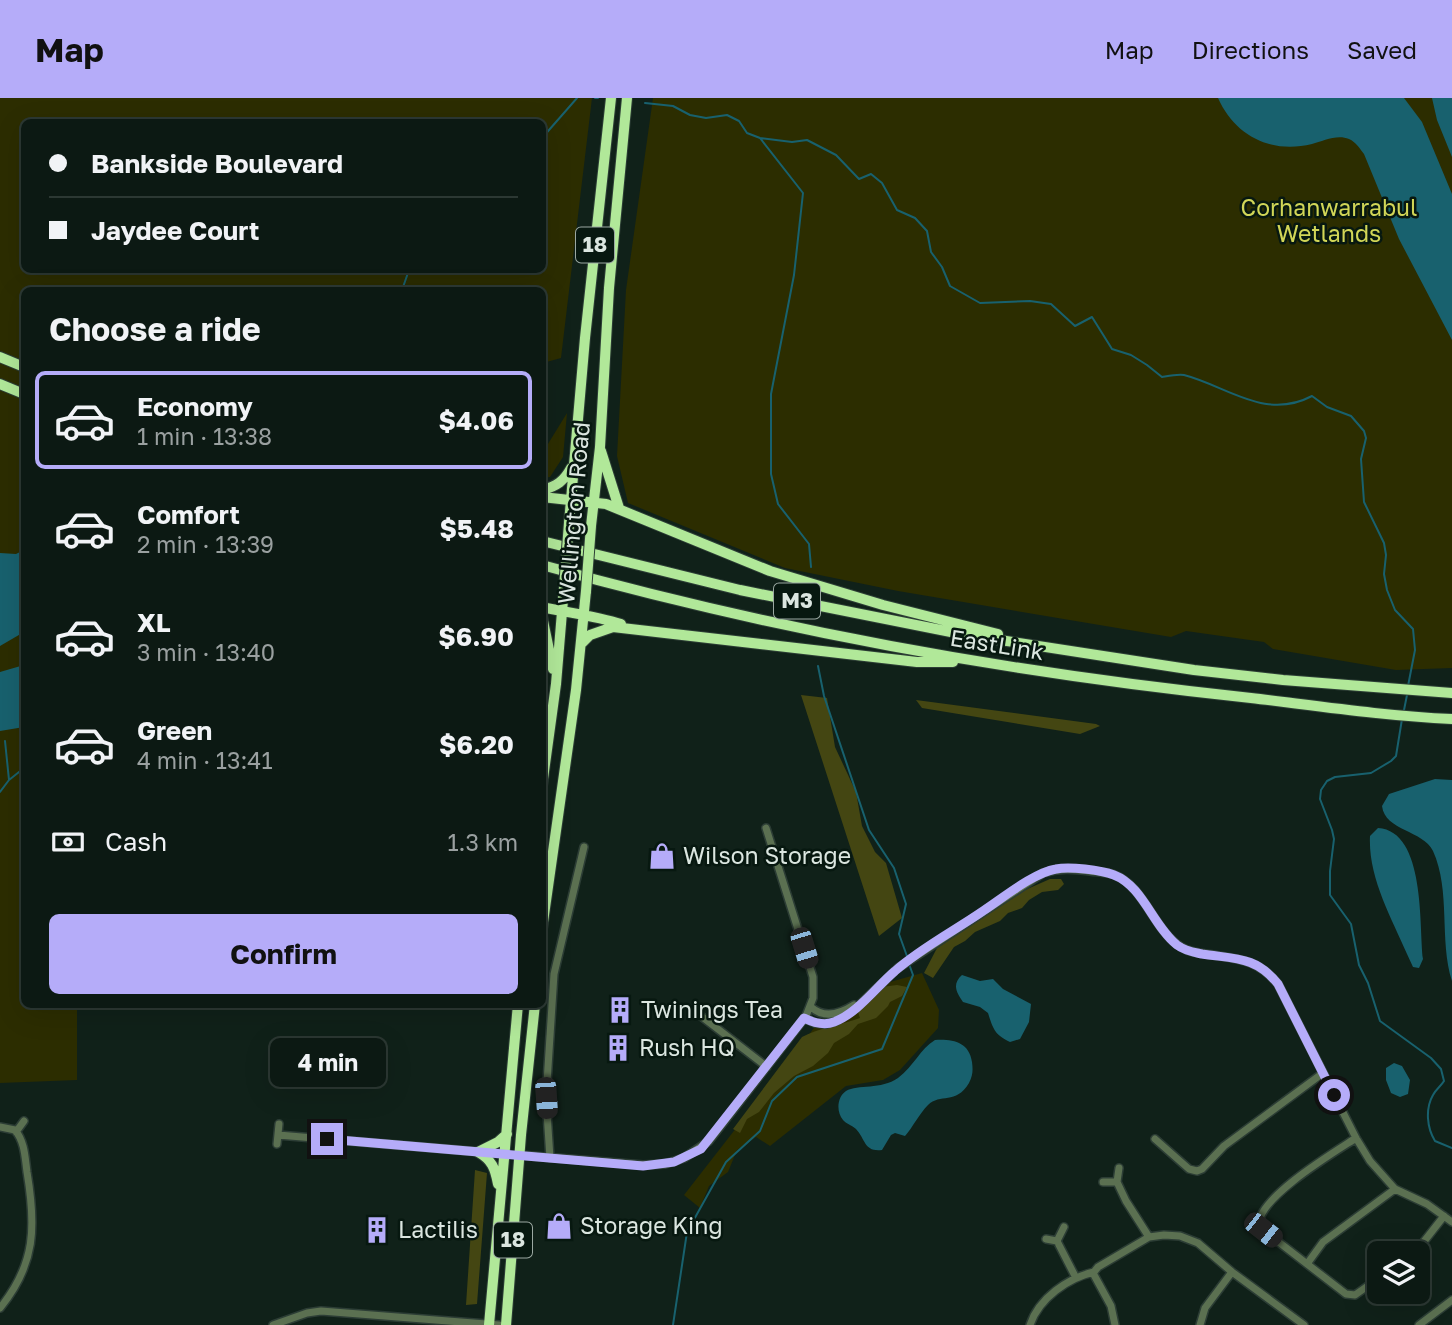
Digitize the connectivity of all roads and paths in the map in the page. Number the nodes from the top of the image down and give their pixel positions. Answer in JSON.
{"nodes":[{"id":1,"x":611,"y":98,"type":"edge"},
{"id":2,"x":627,"y":98,"type":"edge"},
{"id":3,"x":600,"y":196,"type":"junction"},
{"id":4,"x":617,"y":198,"type":"junction"},
{"id":5,"x":0,"y":357,"type":"edge"},
{"id":6,"x":21,"y":366,"type":"edge"},
{"id":7,"x":0,"y":384,"type":"edge"},
{"id":8,"x":21,"y":393,"type":"edge"},
{"id":9,"x":600,"y":447,"type":"junction"},
{"id":10,"x":574,"y":461,"type":"junction"},
{"id":11,"x":546,"y":489,"type":"edge"},
{"id":12,"x":546,"y":498,"type":"edge"},
{"id":13,"x":571,"y":502,"type":"junction"},
{"id":14,"x":589,"y":503,"type":"junction"},
{"id":15,"x":619,"y":509,"type":"junction"},
{"id":16,"x":569,"y":519,"type":"junction"},
{"id":17,"x":546,"y":542,"type":"edge"},
{"id":18,"x":546,"y":566,"type":"edge"},
{"id":19,"x":563,"y":591,"type":"junction"},
{"id":20,"x":586,"y":594,"type":"junction"},
{"id":21,"x":546,"y":608,"type":"edge"},
{"id":22,"x":562,"y":611,"type":"junction"},
{"id":23,"x":573,"y":611,"type":"junction"},
{"id":24,"x":584,"y":615,"type":"junction"},
{"id":25,"x":634,"y":629,"type":"junction"},
{"id":26,"x":546,"y":635,"type":"edge"},
{"id":27,"x":1021,"y":642,"type":"junction"},
{"id":28,"x":582,"y":643,"type":"junction"},
{"id":29,"x":974,"y":662,"type":"junction"},
{"id":30,"x":556,"y":684,"type":"junction"},
{"id":31,"x":1452,"y":693,"type":"edge"},
{"id":32,"x":1452,"y":719,"type":"edge"},
{"id":33,"x":546,"y":757,"type":"edge"},
{"id":34,"x":765,"y":828,"type":"dead end"},
{"id":35,"x":584,"y":847,"type":"dead end"},
{"id":36,"x":546,"y":900,"type":"edge"},
{"id":37,"x":867,"y":998,"type":"junction"},
{"id":38,"x":811,"y":1007,"type":"junction"},
{"id":39,"x":518,"y":1008,"type":"edge"},
{"id":40,"x":535,"y":1008,"type":"edge"},
{"id":41,"x":701,"y":1016,"type":"dead end"},
{"id":42,"x":804,"y":1018,"type":"junction"},
{"id":43,"x":767,"y":1067,"type":"junction"},
{"id":44,"x":1323,"y":1073,"type":"junction"},
{"id":45,"x":24,"y":1121,"type":"dead end"},
{"id":46,"x":279,"y":1124,"type":"dead end"},
{"id":47,"x":0,"y":1127,"type":"edge"},
{"id":48,"x":16,"y":1132,"type":"junction"},
{"id":49,"x":506,"y":1134,"type":"junction"},
{"id":50,"x":1356,"y":1138,"type":"junction"},
{"id":51,"x":1155,"y":1139,"type":"dead end"},
{"id":52,"x":478,"y":1152,"type":"junction"},
{"id":53,"x":505,"y":1154,"type":"junction"},
{"id":54,"x":520,"y":1155,"type":"junction"},
{"id":55,"x":550,"y":1158,"type":"junction"},
{"id":56,"x":1119,"y":1168,"type":"dead end"},
{"id":57,"x":1103,"y":1182,"type":"dead end"},
{"id":58,"x":1117,"y":1182,"type":"junction"},
{"id":59,"x":1395,"y":1189,"type":"junction"},
{"id":60,"x":500,"y":1198,"type":"junction"},
{"id":61,"x":1444,"y":1216,"type":"junction"},
{"id":62,"x":1452,"y":1222,"type":"edge"},
{"id":63,"x":1064,"y":1227,"type":"dead end"},
{"id":64,"x":1149,"y":1237,"type":"junction"},
{"id":65,"x":1046,"y":1239,"type":"dead end"},
{"id":66,"x":1058,"y":1241,"type":"junction"},
{"id":67,"x":1424,"y":1241,"type":"edge"},
{"id":68,"x":1307,"y":1264,"type":"junction"},
{"id":69,"x":1093,"y":1272,"type":"junction"},
{"id":70,"x":1232,"y":1272,"type":"junction"},
{"id":71,"x":1076,"y":1278,"type":"junction"},
{"id":72,"x":1367,"y":1286,"type":"edge"},
{"id":73,"x":1452,"y":1300,"type":"edge"},
{"id":74,"x":0,"y":1308,"type":"edge"},
{"id":75,"x":274,"y":1325,"type":"edge"},
{"id":76,"x":489,"y":1325,"type":"edge"},
{"id":77,"x":499,"y":1325,"type":"edge"},
{"id":78,"x":506,"y":1325,"type":"edge"},
{"id":79,"x":1030,"y":1325,"type":"edge"},
{"id":80,"x":1115,"y":1325,"type":"edge"},
{"id":81,"x":1200,"y":1325,"type":"edge"},
{"id":82,"x":1304,"y":1325,"type":"edge"},
{"id":83,"x":1419,"y":1325,"type":"edge"}],
"edges":[{"from":1,"to":3,"type":"highway","name":"Wellington Road","number":"18"},
{"from":2,"to":4,"type":"highway","name":"Wellington Road","number":"18"},
{"from":3,"to":4,"type":"highway"},
{"from":3,"to":10,"type":"highway","name":"Wellington Road","number":"18"},
{"from":4,"to":9,"type":"highway","name":"Wellington Road","number":"18"},
{"from":5,"to":6,"type":"highway"},
{"from":7,"to":8,"type":"highway"},
{"from":9,"to":14,"type":"highway","name":"Wellington Road","number":"18"},
{"from":9,"to":15,"type":"highway"},
{"from":10,"to":11,"type":"highway"},
{"from":10,"to":13,"type":"highway","name":"Wellington Road","number":"18"},
{"from":12,"to":13,"type":"highway"},
{"from":13,"to":14,"type":"highway"},
{"from":13,"to":16,"type":"highway","name":"Wellington Road","number":"18"},
{"from":14,"to":15,"type":"highway"},
{"from":14,"to":16,"type":"highway"},
{"from":14,"to":20,"type":"highway","name":"Wellington Road","bridge":true},
{"from":15,"to":27,"type":"highway"},
{"from":16,"to":19,"type":"highway","name":"Wellington Road","number":"18","bridge":true},
{"from":17,"to":27,"type":"highway","name":"EastLink","number":"M3"},
{"from":18,"to":29,"type":"highway","name":"EastLink","number":"M3"},
{"from":19,"to":22,"type":"highway","name":"Wellington Road","number":"18"},
{"from":19,"to":23,"type":"highway"},
{"from":20,"to":23,"type":"highway"},
{"from":20,"to":24,"type":"highway","name":"Wellington Road"},
{"from":21,"to":22,"type":"highway"},
{"from":22,"to":23,"type":"highway"},
{"from":22,"to":30,"type":"highway","name":"Wellington Road","number":"18"},
{"from":23,"to":24,"type":"highway"},
{"from":24,"to":25,"type":"highway"},
{"from":24,"to":28,"type":"highway","name":"Wellington Road"},
{"from":25,"to":28,"type":"highway"},
{"from":25,"to":29,"type":"highway"},
{"from":26,"to":30,"type":"highway"},
{"from":27,"to":31,"type":"highway","name":"EastLink","number":"M3"},
{"from":28,"to":36,"type":"highway","name":"Wellington Road"},
{"from":29,"to":32,"type":"highway","name":"EastLink","number":"M3"},
{"from":30,"to":33,"type":"highway","name":"Wellington Road","number":"18"},
{"from":34,"to":38,"type":"street"},
{"from":35,"to":55,"type":"street"},
{"from":37,"to":38,"type":"street"},
{"from":37,"to":42,"type":"street"},
{"from":37,"to":44,"type":"street"},
{"from":38,"to":42,"type":"street"},
{"from":39,"to":49,"type":"highway","number":"18"},
{"from":40,"to":54,"type":"highway","number":"18"},
{"from":41,"to":43,"type":"street"},
{"from":42,"to":43,"type":"street"},
{"from":43,"to":55,"type":"street"},
{"from":44,"to":50,"type":"street"},
{"from":44,"to":51,"type":"street"},
{"from":45,"to":48,"type":"street"},
{"from":46,"to":52,"type":"street"},
{"from":47,"to":48,"type":"street"},
{"from":48,"to":74,"type":"street"},
{"from":49,"to":52,"type":"highway"},
{"from":49,"to":53,"type":"highway","number":"18"},
{"from":50,"to":59,"type":"street"},
{"from":50,"to":68,"type":"street"},
{"from":52,"to":53,"type":"street"},
{"from":52,"to":60,"type":"highway"},
{"from":53,"to":54,"type":"highway"},
{"from":53,"to":60,"type":"highway","number":"18"},
{"from":54,"to":55,"type":"street"},
{"from":54,"to":78,"type":"highway","number":"18"},
{"from":56,"to":58,"type":"street"},
{"from":57,"to":58,"type":"street"},
{"from":58,"to":64,"type":"street"},
{"from":59,"to":61,"type":"street"},
{"from":59,"to":68,"type":"street"},
{"from":60,"to":76,"type":"highway","number":"18"},
{"from":61,"to":62,"type":"street"},
{"from":61,"to":67,"type":"street"},
{"from":63,"to":66,"type":"street"},
{"from":64,"to":69,"type":"street"},
{"from":64,"to":70,"type":"street"},
{"from":65,"to":66,"type":"street"},
{"from":66,"to":71,"type":"street"},
{"from":68,"to":72,"type":"street"},
{"from":69,"to":71,"type":"street"},
{"from":69,"to":80,"type":"street"},
{"from":70,"to":81,"type":"street"},
{"from":70,"to":82,"type":"street"},
{"from":71,"to":79,"type":"street"},
{"from":73,"to":83,"type":"street"},
{"from":75,"to":76,"type":"street"},
{"from":76,"to":77,"type":"street"}]}
